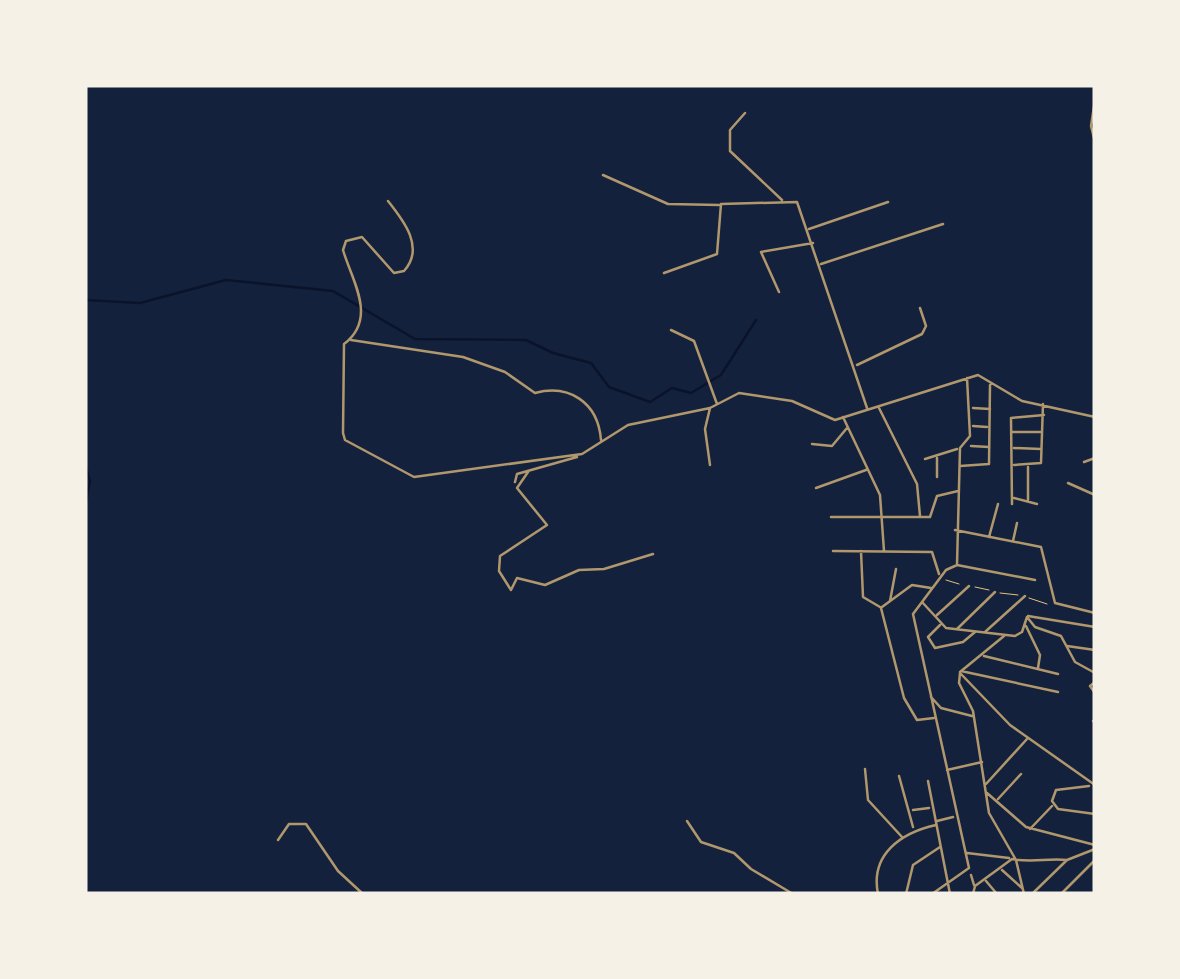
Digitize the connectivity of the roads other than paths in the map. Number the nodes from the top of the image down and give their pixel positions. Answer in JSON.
{"nodes":[{"id":1,"x":1095,"y":100,"type":"edge"},
{"id":2,"x":745,"y":113,"type":"dead end"},
{"id":3,"x":1095,"y":142,"type":"edge"},
{"id":4,"x":603,"y":176,"type":"dead end"},
{"id":5,"x":388,"y":201,"type":"dead end"},
{"id":6,"x":783,"y":201,"type":"junction"},
{"id":7,"x":888,"y":202,"type":"dead end"},
{"id":8,"x":722,"y":204,"type":"junction"},
{"id":9,"x":943,"y":224,"type":"dead end"},
{"id":10,"x":808,"y":229,"type":"junction"},
{"id":11,"x":812,"y":243,"type":"junction"},
{"id":12,"x":820,"y":264,"type":"junction"},
{"id":13,"x":664,"y":273,"type":"dead end"},
{"id":14,"x":779,"y":292,"type":"dead end"},
{"id":15,"x":920,"y":308,"type":"dead end"},
{"id":16,"x":672,"y":330,"type":"dead end"},
{"id":17,"x":350,"y":340,"type":"junction"},
{"id":18,"x":856,"y":365,"type":"junction"},
{"id":19,"x":967,"y":376,"type":"junction"},
{"id":20,"x":990,"y":385,"type":"dead end"},
{"id":21,"x":1043,"y":402,"type":"junction"},
{"id":22,"x":717,"y":405,"type":"junction"},
{"id":23,"x":879,"y":406,"type":"junction"},
{"id":24,"x":710,"y":408,"type":"junction"},
{"id":25,"x":973,"y":408,"type":"dead end"},
{"id":26,"x":990,"y":409,"type":"junction"},
{"id":27,"x":867,"y":410,"type":"junction"},
{"id":28,"x":1044,"y":415,"type":"junction"},
{"id":29,"x":843,"y":417,"type":"junction"},
{"id":30,"x":1095,"y":417,"type":"edge"},
{"id":31,"x":974,"y":426,"type":"dead end"},
{"id":32,"x":990,"y":427,"type":"junction"},
{"id":33,"x":848,"y":428,"type":"junction"},
{"id":34,"x":1012,"y":432,"type":"junction"},
{"id":35,"x":1044,"y":432,"type":"junction"},
{"id":36,"x":602,"y":441,"type":"junction"},
{"id":37,"x":812,"y":444,"type":"dead end"},
{"id":38,"x":971,"y":446,"type":"dead end"},
{"id":39,"x":990,"y":446,"type":"junction"},
{"id":40,"x":960,"y":448,"type":"junction"},
{"id":41,"x":1012,"y":448,"type":"junction"},
{"id":42,"x":1043,"y":449,"type":"junction"},
{"id":43,"x":582,"y":454,"type":"junction"},
{"id":44,"x":938,"y":455,"type":"junction"},
{"id":45,"x":1095,"y":458,"type":"edge"},
{"id":46,"x":925,"y":459,"type":"dead end"},
{"id":47,"x":1084,"y":462,"type":"dead end"},
{"id":48,"x":710,"y":465,"type":"dead end"},
{"id":49,"x":1012,"y":465,"type":"junction"},
{"id":50,"x":1028,"y":465,"type":"junction"},
{"id":51,"x":960,"y":466,"type":"junction"},
{"id":52,"x":868,"y":470,"type":"junction"},
{"id":53,"x":937,"y":477,"type":"dead end"},
{"id":54,"x":1012,"y":482,"type":"junction"},
{"id":55,"x":1028,"y":482,"type":"junction"},
{"id":56,"x":1068,"y":483,"type":"dead end"},
{"id":57,"x":816,"y":488,"type":"dead end"},
{"id":58,"x":961,"y":491,"type":"junction"},
{"id":59,"x":1095,"y":495,"type":"edge"},
{"id":60,"x":1012,"y":498,"type":"junction"},
{"id":61,"x":1028,"y":500,"type":"junction"},
{"id":62,"x":998,"y":504,"type":"dead end"},
{"id":63,"x":1012,"y":504,"type":"dead end"},
{"id":64,"x":1036,"y":504,"type":"dead end"},
{"id":65,"x":882,"y":517,"type":"junction"},
{"id":66,"x":920,"y":517,"type":"junction"},
{"id":67,"x":831,"y":518,"type":"dead end"},
{"id":68,"x":1017,"y":523,"type":"dead end"},
{"id":69,"x":954,"y":530,"type":"junction"},
{"id":70,"x":989,"y":537,"type":"junction"},
{"id":71,"x":1013,"y":542,"type":"junction"},
{"id":72,"x":884,"y":551,"type":"junction"},
{"id":73,"x":833,"y":552,"type":"dead end"},
{"id":74,"x":861,"y":552,"type":"junction"},
{"id":75,"x":653,"y":554,"type":"dead end"},
{"id":76,"x":957,"y":565,"type":"junction"},
{"id":77,"x":896,"y":569,"type":"dead end"},
{"id":78,"x":940,"y":577,"type":"junction"},
{"id":79,"x":1035,"y":580,"type":"dead end"},
{"id":80,"x":969,"y":586,"type":"dead end"},
{"id":81,"x":932,"y":588,"type":"junction"},
{"id":82,"x":995,"y":592,"type":"dead end"},
{"id":83,"x":1025,"y":596,"type":"dead end"},
{"id":84,"x":921,"y":600,"type":"junction"},
{"id":85,"x":890,"y":601,"type":"junction"},
{"id":86,"x":881,"y":608,"type":"junction"},
{"id":87,"x":1095,"y":613,"type":"edge"},
{"id":88,"x":935,"y":616,"type":"junction"},
{"id":89,"x":1027,"y":617,"type":"junction"},
{"id":90,"x":942,"y":624,"type":"junction"},
{"id":91,"x":1025,"y":624,"type":"junction"},
{"id":92,"x":1095,"y":626,"type":"edge"},
{"id":93,"x":956,"y":630,"type":"junction"},
{"id":94,"x":975,"y":632,"type":"junction"},
{"id":95,"x":985,"y":633,"type":"junction"},
{"id":96,"x":1004,"y":636,"type":"junction"},
{"id":97,"x":1067,"y":646,"type":"junction"},
{"id":98,"x":1095,"y":650,"type":"edge"},
{"id":99,"x":984,"y":656,"type":"junction"},
{"id":100,"x":1038,"y":668,"type":"junction"},
{"id":101,"x":960,"y":672,"type":"junction"},
{"id":102,"x":1095,"y":673,"type":"edge"},
{"id":103,"x":1058,"y":674,"type":"dead end"},
{"id":104,"x":1095,"y":682,"type":"edge"},
{"id":105,"x":1058,"y":692,"type":"dead end"},
{"id":106,"x":1095,"y":693,"type":"edge"},
{"id":107,"x":930,"y":696,"type":"junction"},
{"id":108,"x":934,"y":718,"type":"junction"},
{"id":109,"x":975,"y":718,"type":"junction"},
{"id":110,"x":1028,"y":738,"type":"junction"},
{"id":111,"x":982,"y":762,"type":"junction"},
{"id":112,"x":865,"y":769,"type":"dead end"},
{"id":113,"x":946,"y":770,"type":"junction"},
{"id":114,"x":1021,"y":774,"type":"dead end"},
{"id":115,"x":899,"y":776,"type":"dead end"},
{"id":116,"x":928,"y":781,"type":"dead end"},
{"id":117,"x":986,"y":784,"type":"junction"},
{"id":118,"x":1094,"y":785,"type":"edge"},
{"id":119,"x":986,"y":792,"type":"junction"},
{"id":120,"x":996,"y":801,"type":"junction"},
{"id":121,"x":1053,"y":805,"type":"junction"},
{"id":122,"x":932,"y":808,"type":"junction"},
{"id":123,"x":911,"y":810,"type":"junction"},
{"id":124,"x":1095,"y":815,"type":"edge"},
{"id":125,"x":956,"y":816,"type":"junction"},
{"id":126,"x":687,"y":821,"type":"dead end"},
{"id":127,"x":936,"y":823,"type":"junction"},
{"id":128,"x":1029,"y":829,"type":"junction"},
{"id":129,"x":914,"y":830,"type":"junction"},
{"id":130,"x":903,"y":839,"type":"junction"},
{"id":131,"x":278,"y":840,"type":"dead end"},
{"id":132,"x":940,"y":847,"type":"junction"},
{"id":133,"x":1095,"y":847,"type":"edge"},
{"id":134,"x":966,"y":853,"type":"junction"},
{"id":135,"x":1014,"y":859,"type":"junction"},
{"id":136,"x":1067,"y":860,"type":"junction"},
{"id":137,"x":1095,"y":860,"type":"edge"},
{"id":138,"x":1000,"y":868,"type":"junction"},
{"id":139,"x":970,"y":872,"type":"junction"},
{"id":140,"x":985,"y":880,"type":"junction"},
{"id":141,"x":946,"y":881,"type":"junction"},
{"id":142,"x":975,"y":886,"type":"junction"},
{"id":143,"x":1023,"y":892,"type":"edge"},
{"id":144,"x":363,"y":894,"type":"edge"},
{"id":145,"x":793,"y":894,"type":"edge"},
{"id":146,"x":878,"y":894,"type":"edge"},
{"id":147,"x":906,"y":894,"type":"edge"},
{"id":148,"x":932,"y":894,"type":"edge"},
{"id":149,"x":950,"y":894,"type":"edge"},
{"id":150,"x":973,"y":894,"type":"edge"},
{"id":151,"x":997,"y":894,"type":"edge"},
{"id":152,"x":1032,"y":894,"type":"edge"},
{"id":153,"x":1061,"y":894,"type":"edge"}],
"edges":[{"from":1,"to":3,"type":"street"},
{"from":2,"to":6,"type":"street"},
{"from":4,"to":8,"type":"street"},
{"from":5,"to":17,"type":"street"},
{"from":6,"to":8,"type":"street"},
{"from":6,"to":10,"type":"street"},
{"from":7,"to":10,"type":"street"},
{"from":8,"to":13,"type":"street"},
{"from":9,"to":12,"type":"street"},
{"from":10,"to":11,"type":"street"},
{"from":11,"to":12,"type":"street"},
{"from":11,"to":14,"type":"street"},
{"from":12,"to":18,"type":"street"},
{"from":15,"to":18,"type":"street"},
{"from":16,"to":22,"type":"street"},
{"from":17,"to":36,"type":"street"},
{"from":17,"to":43,"type":"street"},
{"from":18,"to":27,"type":"street"},
{"from":19,"to":21,"type":"street"},
{"from":19,"to":23,"type":"street"},
{"from":19,"to":40,"type":"street"},
{"from":20,"to":26,"type":"street"},
{"from":21,"to":28,"type":"street"},
{"from":21,"to":30,"type":"street"},
{"from":22,"to":24,"type":"street"},
{"from":22,"to":29,"type":"street"},
{"from":23,"to":27,"type":"street"},
{"from":23,"to":66,"type":"street"},
{"from":24,"to":36,"type":"street"},
{"from":24,"to":48,"type":"street"},
{"from":25,"to":26,"type":"street"},
{"from":26,"to":32,"type":"street"},
{"from":27,"to":29,"type":"street"},
{"from":28,"to":34,"type":"street"},
{"from":28,"to":35,"type":"street"},
{"from":29,"to":33,"type":"street"},
{"from":31,"to":32,"type":"street"},
{"from":32,"to":39,"type":"street"},
{"from":33,"to":37,"type":"street"},
{"from":33,"to":52,"type":"street"},
{"from":34,"to":35,"type":"street"},
{"from":34,"to":41,"type":"street"},
{"from":35,"to":42,"type":"street"},
{"from":36,"to":43,"type":"street"},
{"from":38,"to":39,"type":"street"},
{"from":39,"to":51,"type":"street"},
{"from":40,"to":44,"type":"street"},
{"from":40,"to":51,"type":"street"},
{"from":41,"to":42,"type":"street"},
{"from":41,"to":49,"type":"street"},
{"from":42,"to":50,"type":"street"},
{"from":43,"to":75,"type":"street"},
{"from":44,"to":46,"type":"street"},
{"from":44,"to":53,"type":"street"},
{"from":45,"to":47,"type":"street"},
{"from":49,"to":50,"type":"street"},
{"from":49,"to":54,"type":"street"},
{"from":50,"to":55,"type":"street"},
{"from":51,"to":58,"type":"street"},
{"from":52,"to":57,"type":"street"},
{"from":52,"to":65,"type":"street"},
{"from":54,"to":55,"type":"street"},
{"from":54,"to":60,"type":"street"},
{"from":55,"to":61,"type":"street"},
{"from":56,"to":59,"type":"street"},
{"from":58,"to":66,"type":"street"},
{"from":58,"to":69,"type":"street"},
{"from":60,"to":61,"type":"street"},
{"from":60,"to":63,"type":"street"},
{"from":61,"to":64,"type":"street"},
{"from":62,"to":70,"type":"street"},
{"from":65,"to":66,"type":"street"},
{"from":65,"to":67,"type":"street"},
{"from":65,"to":72,"type":"street"},
{"from":68,"to":71,"type":"street"},
{"from":69,"to":70,"type":"street"},
{"from":69,"to":76,"type":"street"},
{"from":70,"to":71,"type":"street"},
{"from":71,"to":87,"type":"street"},
{"from":72,"to":74,"type":"street"},
{"from":72,"to":78,"type":"street"},
{"from":73,"to":74,"type":"street"},
{"from":74,"to":86,"type":"street"},
{"from":76,"to":78,"type":"street"},
{"from":76,"to":79,"type":"street"},
{"from":77,"to":85,"type":"street"},
{"from":78,"to":81,"type":"street"},
{"from":80,"to":88,"type":"street"},
{"from":81,"to":84,"type":"street"},
{"from":81,"to":85,"type":"street"},
{"from":82,"to":93,"type":"street"},
{"from":83,"to":95,"type":"street"},
{"from":84,"to":88,"type":"street"},
{"from":84,"to":107,"type":"street"},
{"from":85,"to":86,"type":"street"},
{"from":86,"to":108,"type":"street"},
{"from":88,"to":90,"type":"street"},
{"from":89,"to":91,"type":"street"},
{"from":89,"to":92,"type":"street"},
{"from":89,"to":97,"type":"street"},
{"from":90,"to":93,"type":"street"},
{"from":90,"to":94,"type":"street"},
{"from":91,"to":96,"type":"street"},
{"from":91,"to":100,"type":"street"},
{"from":93,"to":94,"type":"street"},
{"from":94,"to":95,"type":"street"},
{"from":95,"to":96,"type":"street"},
{"from":96,"to":99,"type":"street"},
{"from":97,"to":98,"type":"street"},
{"from":97,"to":102,"type":"street"},
{"from":99,"to":100,"type":"street"},
{"from":99,"to":101,"type":"street"},
{"from":100,"to":103,"type":"street"},
{"from":101,"to":105,"type":"street"},
{"from":101,"to":109,"type":"street"},
{"from":101,"to":110,"type":"street"},
{"from":104,"to":106,"type":"street"},
{"from":107,"to":108,"type":"street"},
{"from":107,"to":109,"type":"street"},
{"from":108,"to":113,"type":"street"},
{"from":109,"to":111,"type":"street"},
{"from":110,"to":117,"type":"street"},
{"from":110,"to":118,"type":"street"},
{"from":111,"to":113,"type":"street"},
{"from":111,"to":117,"type":"street"},
{"from":112,"to":130,"type":"street"},
{"from":113,"to":125,"type":"street"},
{"from":114,"to":120,"type":"street"},
{"from":115,"to":123,"type":"street"},
{"from":116,"to":122,"type":"street"},
{"from":117,"to":119,"type":"street"},
{"from":118,"to":121,"type":"street"},
{"from":119,"to":120,"type":"street"},
{"from":119,"to":135,"type":"street"},
{"from":120,"to":128,"type":"street"},
{"from":121,"to":124,"type":"street"},
{"from":121,"to":128,"type":"street"},
{"from":122,"to":123,"type":"street"},
{"from":122,"to":127,"type":"street"},
{"from":123,"to":129,"type":"street"},
{"from":125,"to":127,"type":"street"},
{"from":125,"to":134,"type":"street"},
{"from":126,"to":145,"type":"street"},
{"from":127,"to":129,"type":"street"},
{"from":127,"to":132,"type":"street"},
{"from":128,"to":133,"type":"street"},
{"from":129,"to":130,"type":"street"},
{"from":130,"to":146,"type":"street"},
{"from":131,"to":144,"type":"street"},
{"from":132,"to":141,"type":"street"},
{"from":132,"to":147,"type":"street"},
{"from":133,"to":136,"type":"street"},
{"from":134,"to":135,"type":"street"},
{"from":134,"to":139,"type":"street"},
{"from":135,"to":136,"type":"street"},
{"from":135,"to":138,"type":"street"},
{"from":135,"to":143,"type":"street"},
{"from":136,"to":152,"type":"street"},
{"from":137,"to":153,"type":"street"},
{"from":138,"to":140,"type":"street"},
{"from":138,"to":143,"type":"street"},
{"from":139,"to":141,"type":"street"},
{"from":139,"to":142,"type":"street"},
{"from":140,"to":142,"type":"street"},
{"from":140,"to":151,"type":"street"},
{"from":141,"to":148,"type":"street"},
{"from":141,"to":149,"type":"street"},
{"from":142,"to":150,"type":"street"}]}
